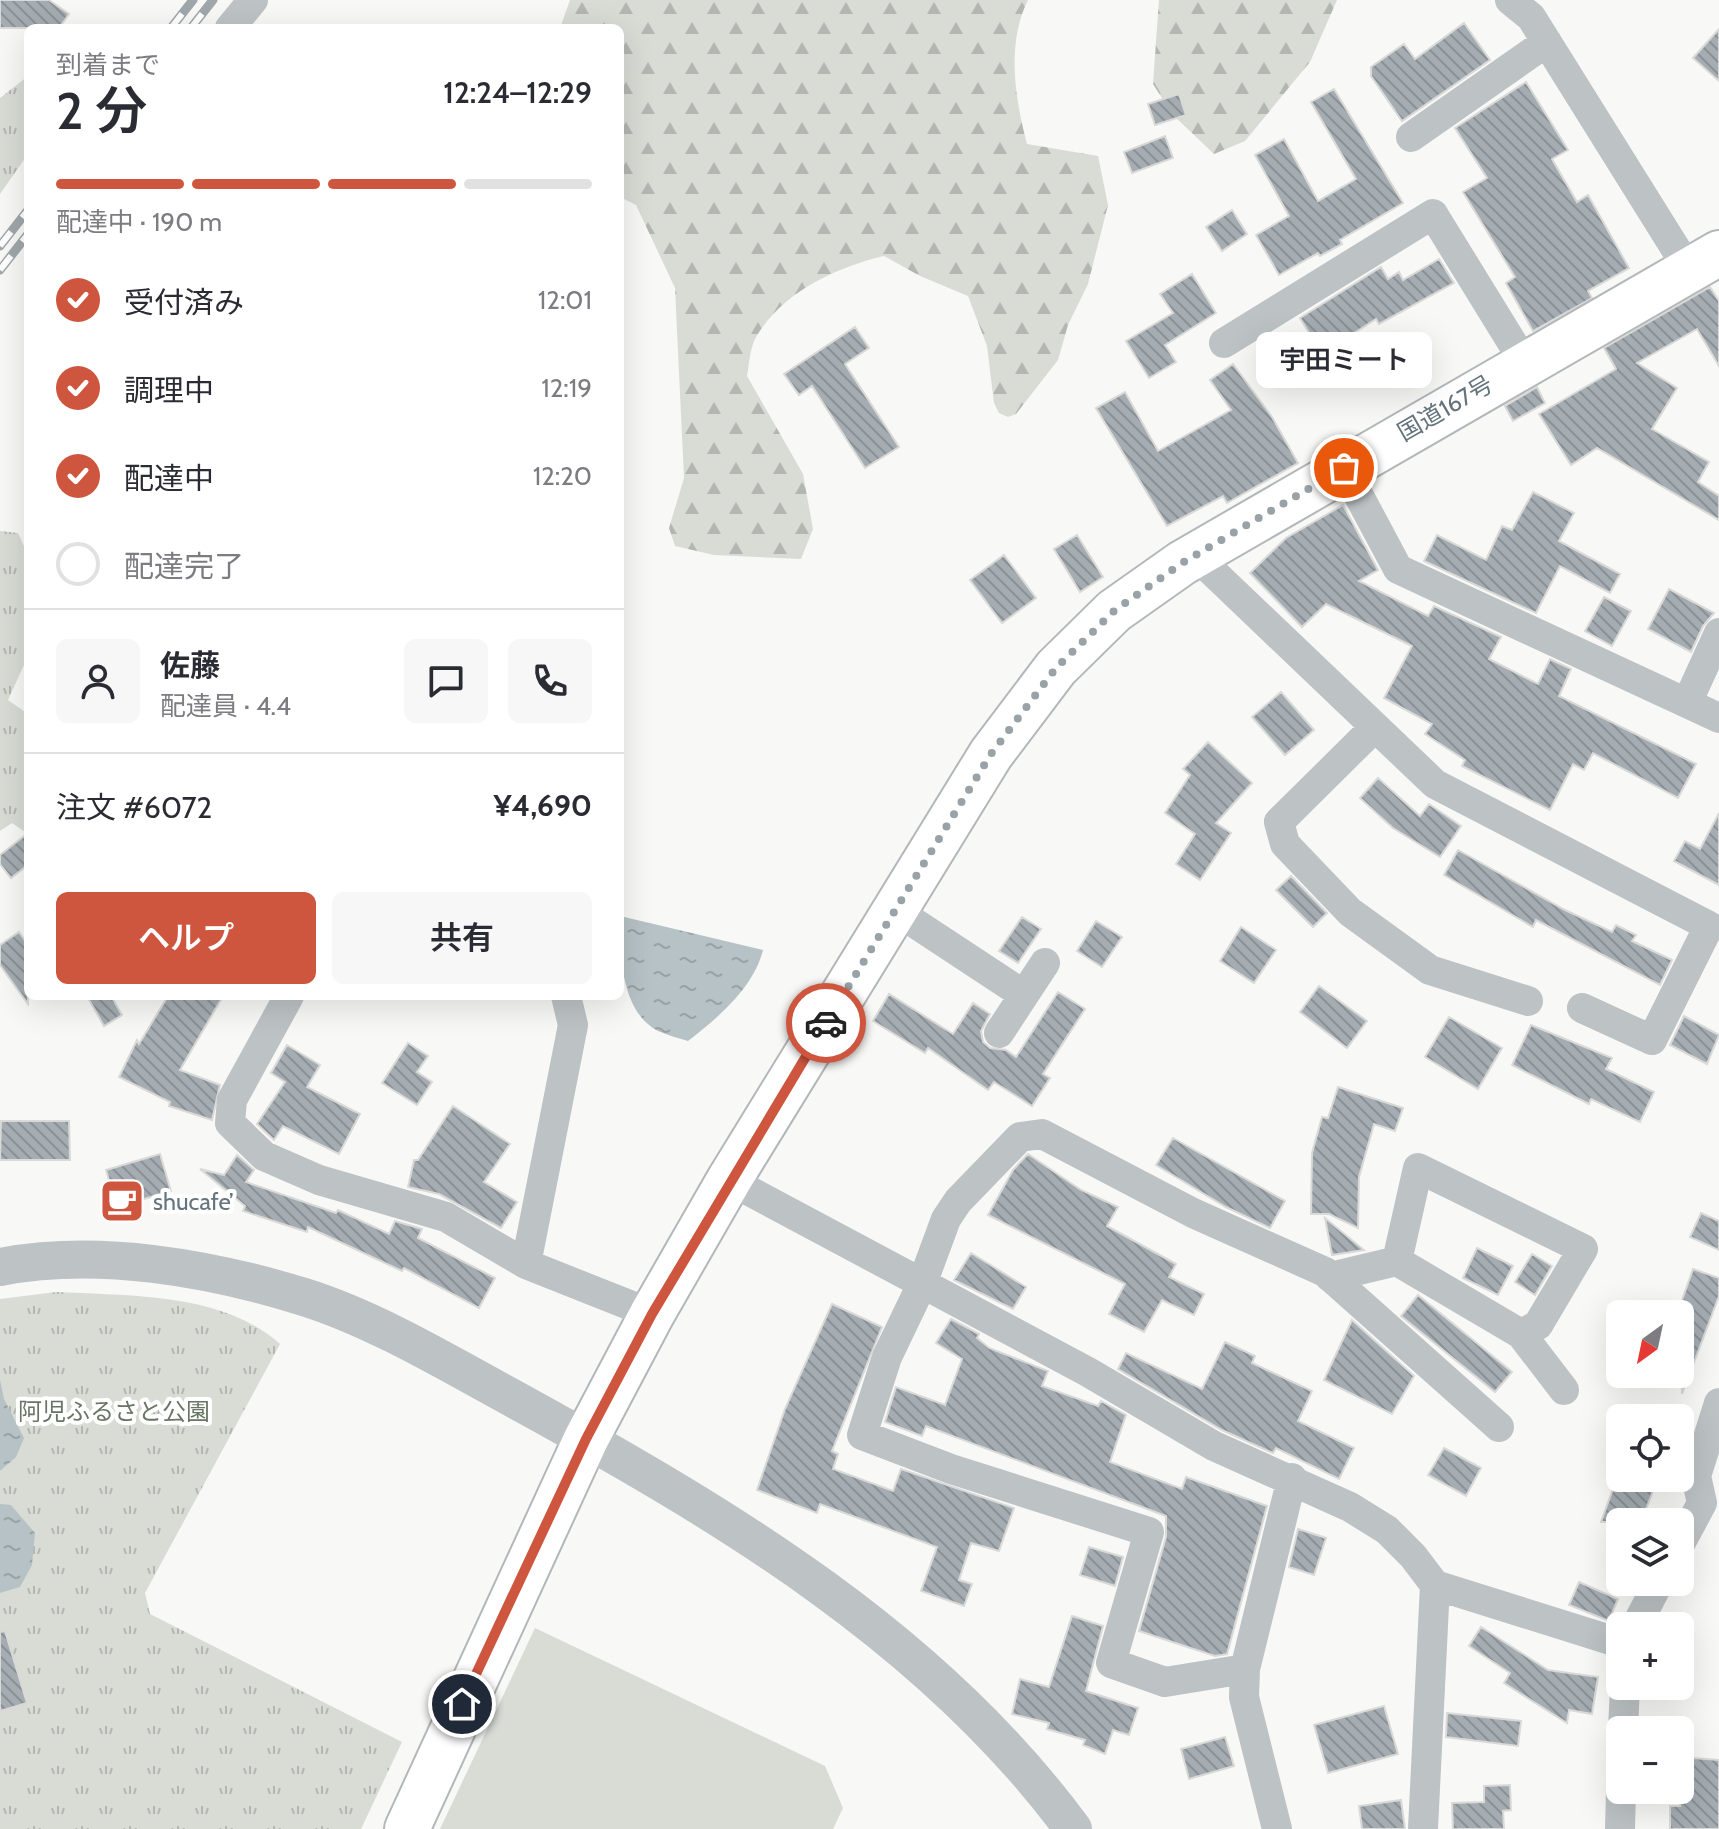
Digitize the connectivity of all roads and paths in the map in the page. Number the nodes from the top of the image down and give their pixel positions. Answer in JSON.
{"nodes":[{"id":1,"x":253,"y":0,"type":"edge"},
{"id":2,"x":1510,"y":0,"type":"edge"},
{"id":3,"x":233,"y":24,"type":"edge"},
{"id":4,"x":1547,"y":42,"type":"junction"},
{"id":5,"x":1411,"y":137,"type":"dead end"},
{"id":6,"x":1704,"y":261,"type":"edge"},
{"id":7,"x":1224,"y":343,"type":"dead end"},
{"id":8,"x":1524,"y":362,"type":"junction"},
{"id":9,"x":1344,"y":468,"type":"junction"},
{"id":10,"x":1195,"y":555,"type":"junction"},
{"id":11,"x":1719,"y":633,"type":"edge"},
{"id":12,"x":1687,"y":703,"type":"junction"},
{"id":13,"x":1719,"y":718,"type":"edge"},
{"id":14,"x":1375,"y":727,"type":"junction"},
{"id":15,"x":895,"y":910,"type":"junction"},
{"id":16,"x":1045,"y":963,"type":"dead end"},
{"id":17,"x":1024,"y":995,"type":"junction"},
{"id":18,"x":287,"y":1000,"type":"edge"},
{"id":19,"x":567,"y":1000,"type":"edge"},
{"id":20,"x":1528,"y":1001,"type":"dead end"},
{"id":21,"x":1582,"y":1008,"type":"dead end"},
{"id":22,"x":999,"y":1033,"type":"dead end"},
{"id":23,"x":729,"y":1180,"type":"junction"},
{"id":24,"x":1397,"y":1261,"type":"junction"},
{"id":25,"x":526,"y":1264,"type":"junction"},
{"id":26,"x":0,"y":1267,"type":"edge"},
{"id":27,"x":1330,"y":1277,"type":"junction"},
{"id":28,"x":922,"y":1284,"type":"junction"},
{"id":29,"x":652,"y":1314,"type":"junction"},
{"id":30,"x":1521,"y":1334,"type":"junction"},
{"id":31,"x":1564,"y":1390,"type":"dead end"},
{"id":32,"x":1719,"y":1403,"type":"edge"},
{"id":33,"x":1499,"y":1427,"type":"dead end"},
{"id":34,"x":586,"y":1439,"type":"junction"},
{"id":35,"x":1292,"y":1478,"type":"junction"},
{"id":36,"x":1710,"y":1505,"type":"edge"},
{"id":37,"x":1694,"y":1526,"type":"edge"},
{"id":38,"x":1435,"y":1585,"type":"junction"},
{"id":39,"x":1606,"y":1639,"type":"edge"},
{"id":40,"x":1245,"y":1669,"type":"junction"},
{"id":41,"x":1621,"y":1804,"type":"edge"},
{"id":42,"x":407,"y":1829,"type":"edge"},
{"id":43,"x":1073,"y":1829,"type":"edge"},
{"id":44,"x":1277,"y":1829,"type":"edge"},
{"id":45,"x":1423,"y":1829,"type":"edge"},
{"id":46,"x":1620,"y":1829,"type":"edge"}],
"edges":[{"from":1,"to":3,"type":"street"},
{"from":2,"to":4,"type":"street"},
{"from":4,"to":5,"type":"street"},
{"from":4,"to":6,"type":"street"},
{"from":6,"to":8,"type":"highway","name":"国道167号"},
{"from":7,"to":8,"type":"street"},
{"from":8,"to":9,"type":"highway","name":"国道167号"},
{"from":9,"to":10,"type":"highway","name":"国道167号"},
{"from":9,"to":12,"type":"street"},
{"from":10,"to":14,"type":"street"},
{"from":10,"to":15,"type":"highway","name":"国道167号"},
{"from":11,"to":12,"type":"street"},
{"from":12,"to":13,"type":"street"},
{"from":14,"to":20,"type":"street"},
{"from":14,"to":21,"type":"street"},
{"from":15,"to":17,"type":"street"},
{"from":15,"to":23,"type":"highway","name":"国道167号"},
{"from":16,"to":17,"type":"street"},
{"from":17,"to":22,"type":"street"},
{"from":18,"to":25,"type":"street"},
{"from":19,"to":25,"type":"street"},
{"from":23,"to":28,"type":"street"},
{"from":23,"to":29,"type":"highway","name":"国道167号"},
{"from":24,"to":27,"type":"street"},
{"from":24,"to":30,"type":"street"},
{"from":24,"to":30,"type":"street"},
{"from":25,"to":29,"type":"street"},
{"from":26,"to":34,"type":"street"},
{"from":27,"to":28,"type":"street"},
{"from":27,"to":33,"type":"street"},
{"from":28,"to":35,"type":"street"},
{"from":28,"to":40,"type":"street"},
{"from":29,"to":34,"type":"highway","name":"国道167号"},
{"from":30,"to":31,"type":"street"},
{"from":32,"to":36,"type":"street"},
{"from":34,"to":42,"type":"highway","name":"国道167号"},
{"from":34,"to":43,"type":"street"},
{"from":35,"to":38,"type":"street"},
{"from":35,"to":40,"type":"street"},
{"from":36,"to":37,"type":"street"},
{"from":38,"to":39,"type":"street"},
{"from":38,"to":45,"type":"street"},
{"from":40,"to":44,"type":"street"},
{"from":41,"to":46,"type":"street"}]}
